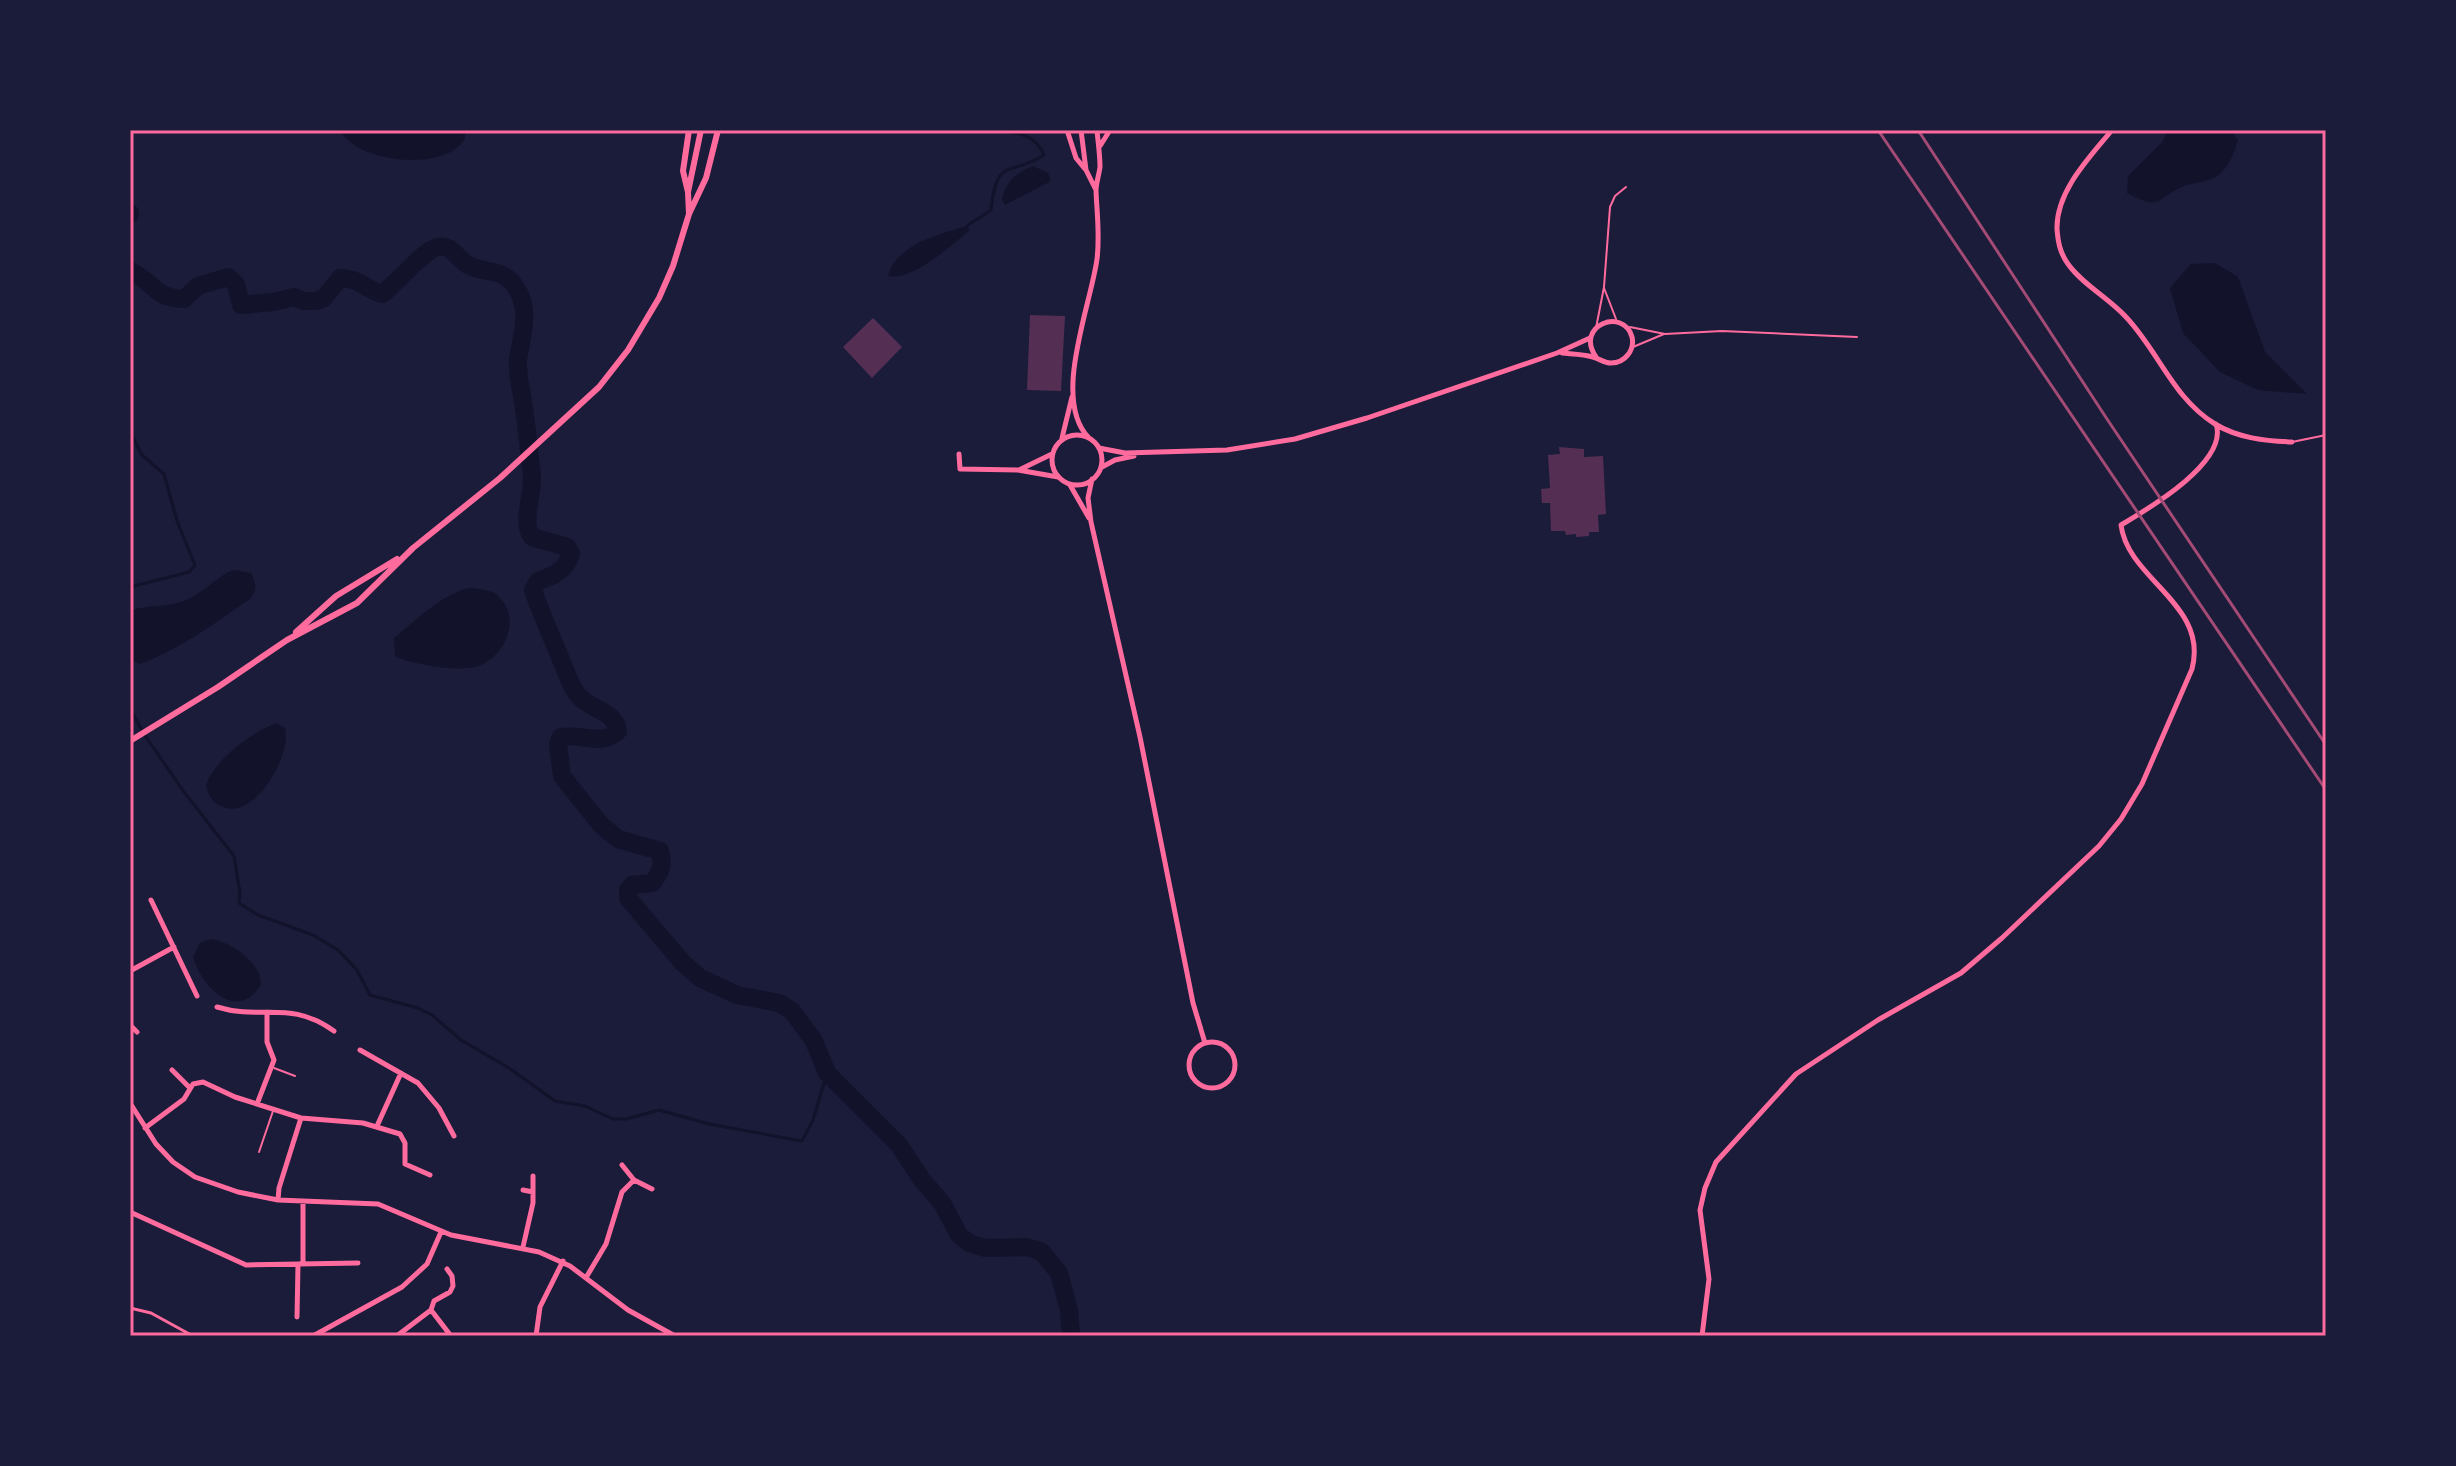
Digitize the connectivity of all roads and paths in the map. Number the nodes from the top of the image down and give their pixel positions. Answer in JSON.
{"nodes":[{"id":1,"x":689,"y":130,"type":"edge"},
{"id":2,"x":701,"y":130,"type":"edge"},
{"id":3,"x":718,"y":130,"type":"edge"},
{"id":4,"x":1067,"y":130,"type":"edge"},
{"id":5,"x":1081,"y":130,"type":"edge"},
{"id":6,"x":1097,"y":130,"type":"edge"},
{"id":7,"x":1110,"y":130,"type":"edge"},
{"id":8,"x":2112,"y":130,"type":"edge"},
{"id":9,"x":1099,"y":149,"type":"junction"},
{"id":10,"x":1086,"y":170,"type":"junction"},
{"id":11,"x":1626,"y":187,"type":"dead end"},
{"id":12,"x":1096,"y":190,"type":"junction"},
{"id":13,"x":688,"y":192,"type":"junction"},
{"id":14,"x":689,"y":214,"type":"junction"},
{"id":15,"x":1604,"y":287,"type":"junction"},
{"id":16,"x":1622,"y":324,"type":"junction"},
{"id":17,"x":1595,"y":329,"type":"junction"},
{"id":18,"x":1665,"y":334,"type":"junction"},
{"id":19,"x":1857,"y":337,"type":"dead end"},
{"id":20,"x":1590,"y":338,"type":"junction"},
{"id":21,"x":1631,"y":348,"type":"junction"},
{"id":22,"x":1557,"y":353,"type":"junction"},
{"id":23,"x":1596,"y":357,"type":"junction"},
{"id":24,"x":1074,"y":389,"type":"junction"},
{"id":25,"x":2216,"y":424,"type":"junction"},
{"id":26,"x":2326,"y":435,"type":"edge"},
{"id":27,"x":1089,"y":438,"type":"junction"},
{"id":28,"x":1062,"y":439,"type":"junction"},
{"id":29,"x":2292,"y":442,"type":"joint"},
{"id":30,"x":1099,"y":448,"type":"junction"},
{"id":31,"x":959,"y":454,"type":"dead end"},
{"id":32,"x":1052,"y":454,"type":"junction"},
{"id":33,"x":1147,"y":454,"type":"junction"},
{"id":34,"x":1100,"y":468,"type":"junction"},
{"id":35,"x":1018,"y":470,"type":"junction"},
{"id":36,"x":1059,"y":478,"type":"junction"},
{"id":37,"x":1092,"y":479,"type":"junction"},
{"id":38,"x":1069,"y":483,"type":"junction"},
{"id":39,"x":1091,"y":522,"type":"junction"},
{"id":40,"x":413,"y":548,"type":"junction"},
{"id":41,"x":287,"y":640,"type":"junction"},
{"id":42,"x":130,"y":741,"type":"edge"},
{"id":43,"x":151,"y":900,"type":"dead end"},
{"id":44,"x":174,"y":947,"type":"junction"},
{"id":45,"x":130,"y":971,"type":"edge"},
{"id":46,"x":197,"y":996,"type":"dead end"},
{"id":47,"x":217,"y":1007,"type":"dead end"},
{"id":48,"x":267,"y":1012,"type":"junction"},
{"id":49,"x":130,"y":1025,"type":"edge"},
{"id":50,"x":334,"y":1031,"type":"dead end"},
{"id":51,"x":137,"y":1032,"type":"dead end"},
{"id":52,"x":1205,"y":1043,"type":"junction"},
{"id":53,"x":360,"y":1050,"type":"dead end"},
{"id":54,"x":272,"y":1068,"type":"junction"},
{"id":55,"x":172,"y":1070,"type":"dead end"},
{"id":56,"x":401,"y":1073,"type":"junction"},
{"id":57,"x":295,"y":1076,"type":"dead end"},
{"id":58,"x":190,"y":1088,"type":"junction"},
{"id":59,"x":130,"y":1103,"type":"edge"},
{"id":60,"x":257,"y":1104,"type":"junction"},
{"id":61,"x":273,"y":1110,"type":"junction"},
{"id":62,"x":301,"y":1118,"type":"junction"},
{"id":63,"x":377,"y":1126,"type":"junction"},
{"id":64,"x":145,"y":1128,"type":"junction"},
{"id":65,"x":454,"y":1136,"type":"dead end"},
{"id":66,"x":259,"y":1152,"type":"dead end"},
{"id":67,"x":622,"y":1165,"type":"dead end"},
{"id":68,"x":430,"y":1175,"type":"dead end"},
{"id":69,"x":533,"y":1176,"type":"dead end"},
{"id":70,"x":634,"y":1180,"type":"junction"},
{"id":71,"x":652,"y":1189,"type":"dead end"},
{"id":72,"x":523,"y":1190,"type":"dead end"},
{"id":73,"x":533,"y":1192,"type":"junction"},
{"id":74,"x":278,"y":1200,"type":"junction"},
{"id":75,"x":303,"y":1202,"type":"junction"},
{"id":76,"x":130,"y":1212,"type":"edge"},
{"id":77,"x":441,"y":1232,"type":"junction"},
{"id":78,"x":523,"y":1247,"type":"junction"},
{"id":79,"x":563,"y":1261,"type":"junction"},
{"id":80,"x":358,"y":1263,"type":"dead end"},
{"id":81,"x":300,"y":1264,"type":"junction"},
{"id":82,"x":447,"y":1269,"type":"dead end"},
{"id":83,"x":587,"y":1276,"type":"junction"},
{"id":84,"x":130,"y":1308,"type":"edge"},
{"id":85,"x":431,"y":1310,"type":"junction"},
{"id":86,"x":297,"y":1317,"type":"dead end"},
{"id":87,"x":398,"y":1335,"type":"edge"},
{"id":88,"x":193,"y":1336,"type":"edge"},
{"id":89,"x":313,"y":1336,"type":"edge"},
{"id":90,"x":451,"y":1336,"type":"edge"},
{"id":91,"x":536,"y":1336,"type":"edge"},
{"id":92,"x":675,"y":1336,"type":"edge"},
{"id":93,"x":1702,"y":1336,"type":"edge"}],
"edges":[{"from":1,"to":13,"type":"street"},
{"from":2,"to":13,"type":"street"},
{"from":3,"to":14,"type":"street"},
{"from":4,"to":10,"type":"street"},
{"from":5,"to":10,"type":"street"},
{"from":6,"to":9,"type":"street"},
{"from":7,"to":9,"type":"street"},
{"from":8,"to":25,"type":"street"},
{"from":9,"to":12,"type":"street"},
{"from":10,"to":12,"type":"street"},
{"from":11,"to":15,"type":"lane"},
{"from":12,"to":24,"type":"street"},
{"from":13,"to":14,"type":"street"},
{"from":14,"to":40,"type":"street"},
{"from":15,"to":16,"type":"lane"},
{"from":15,"to":17,"type":"lane"},
{"from":16,"to":17,"type":"street"},
{"from":16,"to":18,"type":"lane"},
{"from":16,"to":21,"type":"street"},
{"from":17,"to":20,"type":"street"},
{"from":18,"to":19,"type":"lane"},
{"from":18,"to":21,"type":"lane"},
{"from":20,"to":22,"type":"street"},
{"from":20,"to":23,"type":"street"},
{"from":21,"to":23,"type":"street"},
{"from":22,"to":23,"type":"street"},
{"from":22,"to":33,"type":"street"},
{"from":24,"to":27,"type":"street"},
{"from":24,"to":28,"type":"street"},
{"from":25,"to":29,"type":"street"},
{"from":25,"to":93,"type":"street"},
{"from":26,"to":29,"type":"lane"},
{"from":27,"to":28,"type":"street"},
{"from":27,"to":30,"type":"street"},
{"from":28,"to":32,"type":"street"},
{"from":30,"to":33,"type":"street"},
{"from":30,"to":34,"type":"street"},
{"from":31,"to":35,"type":"street"},
{"from":32,"to":35,"type":"street"},
{"from":32,"to":36,"type":"street"},
{"from":33,"to":34,"type":"street"},
{"from":34,"to":37,"type":"street"},
{"from":35,"to":36,"type":"street"},
{"from":36,"to":38,"type":"street"},
{"from":37,"to":38,"type":"street"},
{"from":37,"to":39,"type":"street"},
{"from":38,"to":39,"type":"street"},
{"from":39,"to":52,"type":"street"},
{"from":40,"to":41,"type":"street"},
{"from":40,"to":41,"type":"street"},
{"from":41,"to":42,"type":"street"},
{"from":43,"to":44,"type":"street"},
{"from":44,"to":45,"type":"street"},
{"from":44,"to":46,"type":"street"},
{"from":47,"to":48,"type":"street"},
{"from":48,"to":50,"type":"street"},
{"from":48,"to":54,"type":"street"},
{"from":49,"to":51,"type":"street"},
{"from":52,"to":52,"type":"street"},
{"from":53,"to":56,"type":"street"},
{"from":54,"to":57,"type":"lane"},
{"from":54,"to":60,"type":"street"},
{"from":55,"to":58,"type":"street"},
{"from":56,"to":63,"type":"street"},
{"from":56,"to":65,"type":"street"},
{"from":58,"to":60,"type":"street"},
{"from":58,"to":64,"type":"street"},
{"from":59,"to":64,"type":"street"},
{"from":60,"to":61,"type":"street"},
{"from":61,"to":62,"type":"street"},
{"from":61,"to":66,"type":"lane"},
{"from":62,"to":63,"type":"street"},
{"from":62,"to":74,"type":"street"},
{"from":63,"to":68,"type":"street"},
{"from":64,"to":74,"type":"street"},
{"from":67,"to":70,"type":"street"},
{"from":69,"to":73,"type":"street"},
{"from":70,"to":71,"type":"street"},
{"from":70,"to":83,"type":"street"},
{"from":72,"to":73,"type":"street"},
{"from":73,"to":78,"type":"street"},
{"from":74,"to":75,"type":"street"},
{"from":75,"to":77,"type":"street"},
{"from":75,"to":81,"type":"street"},
{"from":76,"to":81,"type":"street"},
{"from":77,"to":78,"type":"street"},
{"from":77,"to":89,"type":"street"},
{"from":78,"to":79,"type":"street"},
{"from":79,"to":83,"type":"street"},
{"from":79,"to":91,"type":"street"},
{"from":80,"to":81,"type":"street"},
{"from":81,"to":86,"type":"street"},
{"from":82,"to":85,"type":"street"},
{"from":83,"to":92,"type":"street"},
{"from":84,"to":88,"type":"street"},
{"from":85,"to":87,"type":"street"},
{"from":85,"to":90,"type":"street"}]}
